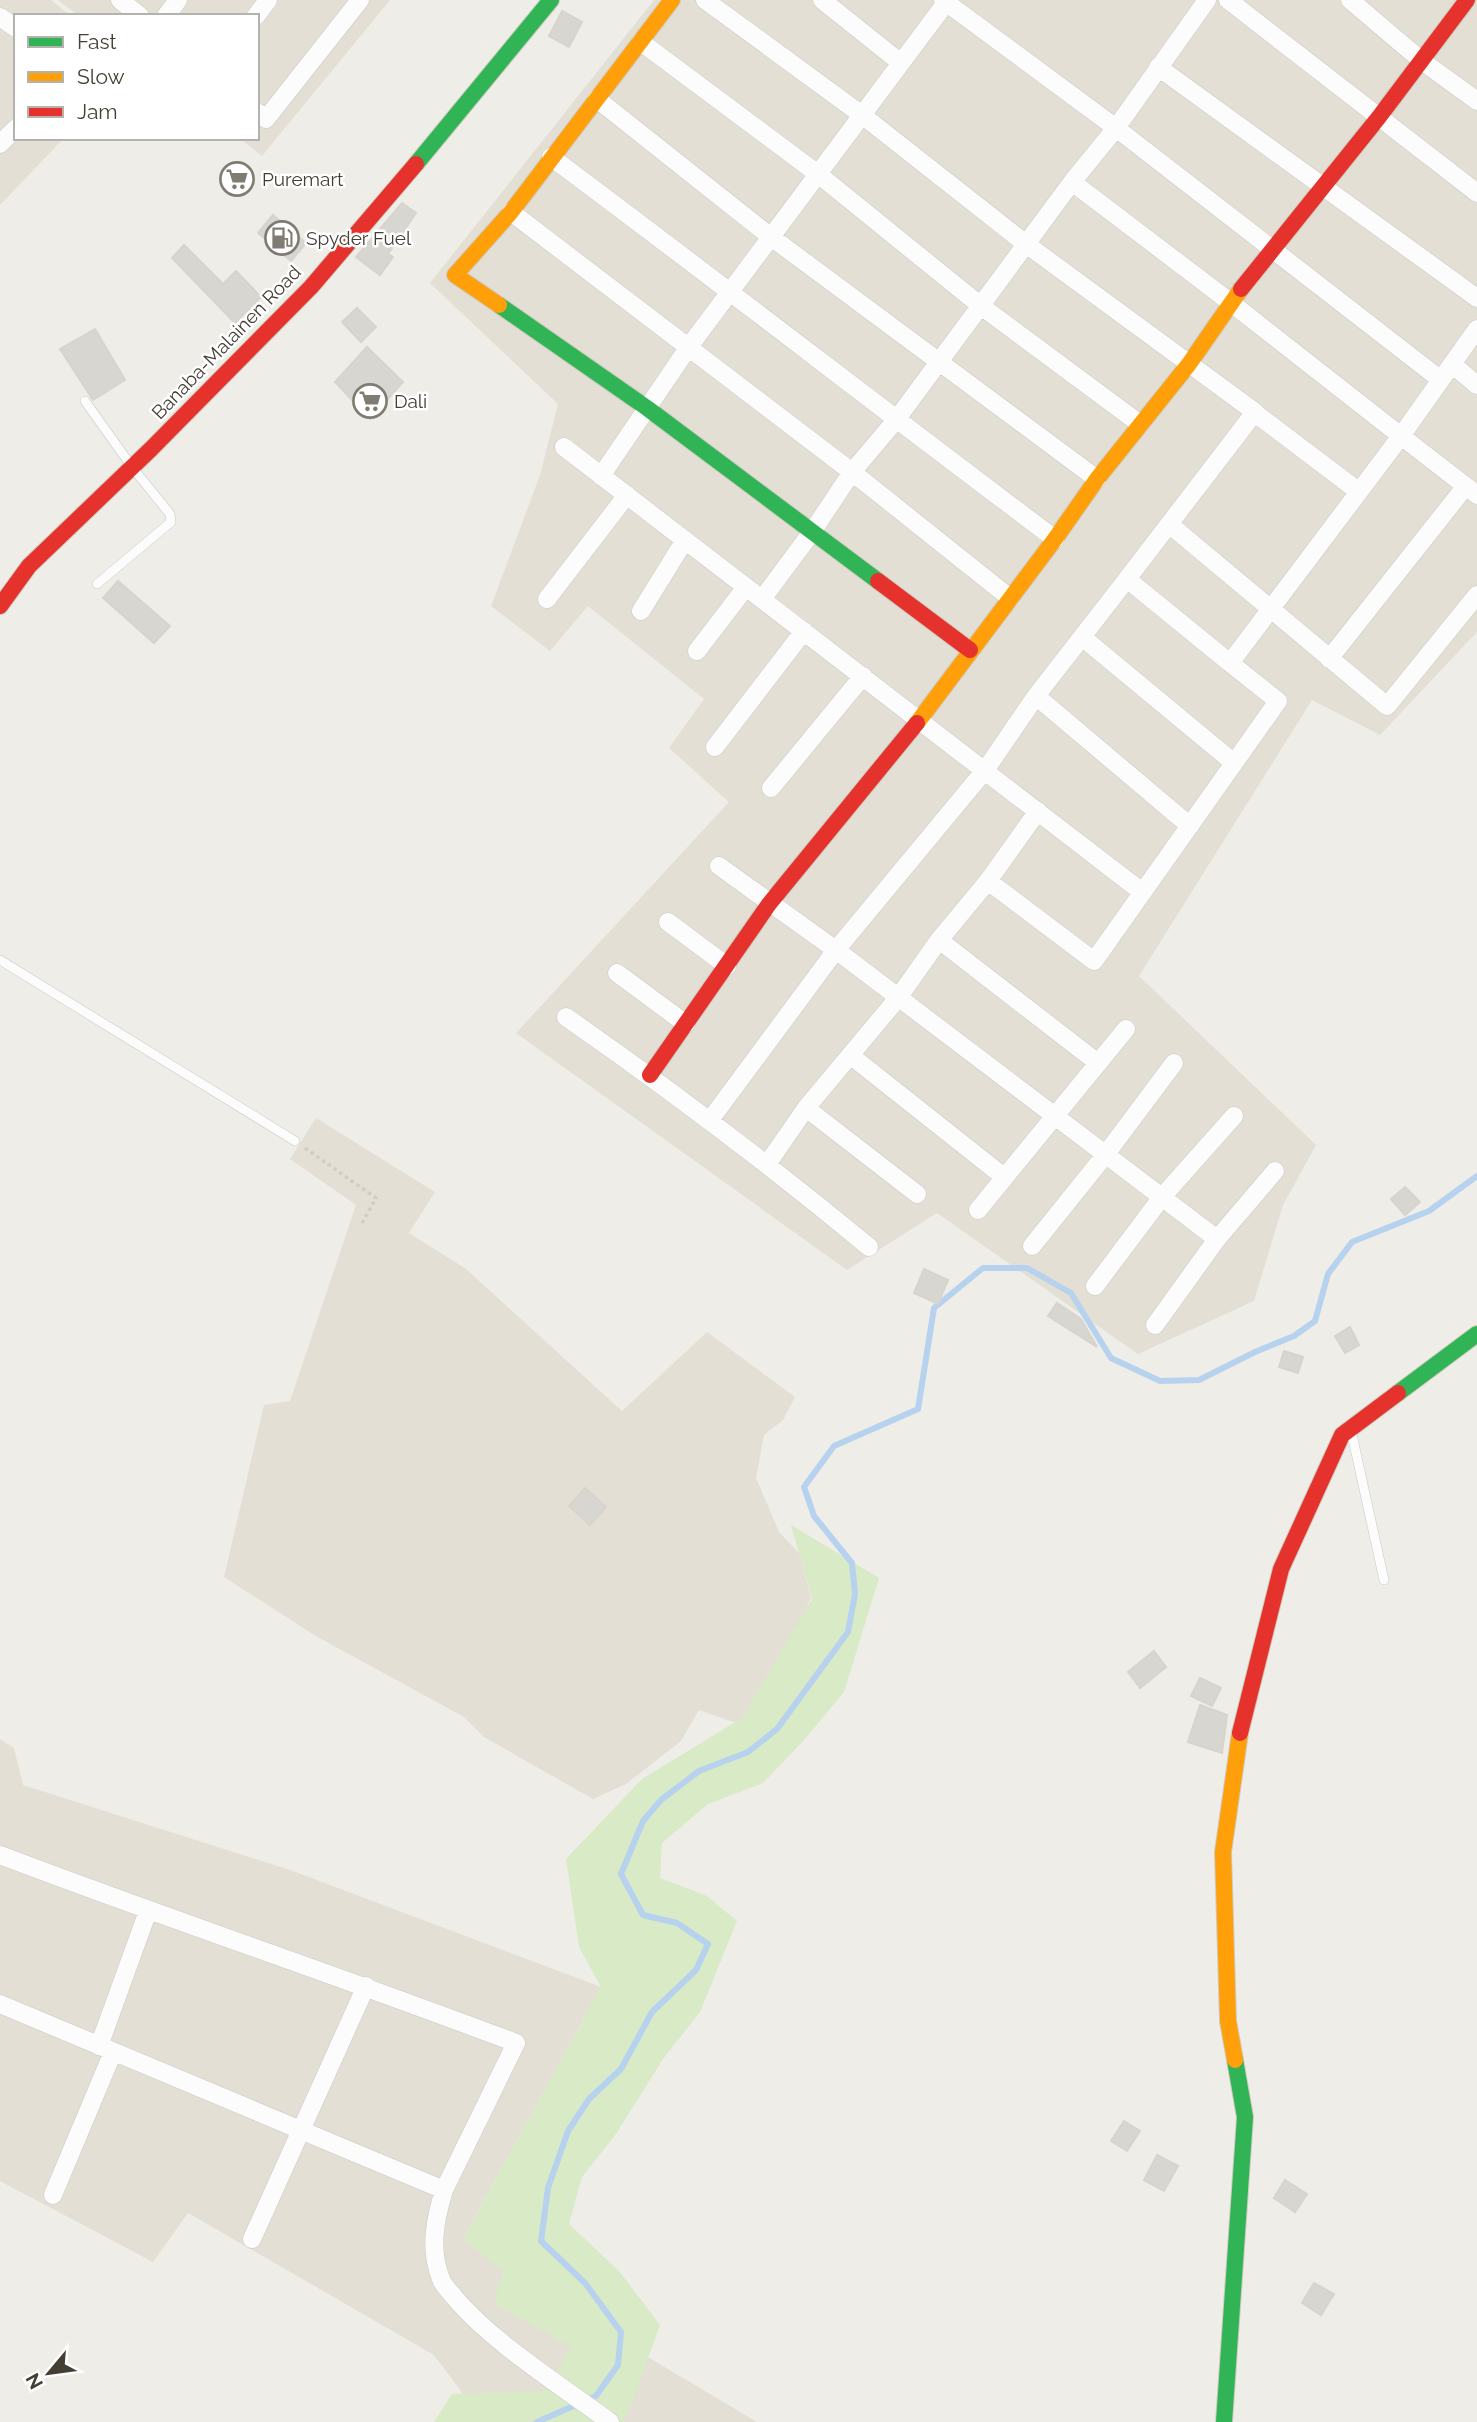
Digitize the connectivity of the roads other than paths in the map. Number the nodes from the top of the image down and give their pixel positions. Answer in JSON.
{"nodes":[{"id":1,"x":120,"y":0,"type":"edge"},
{"id":2,"x":360,"y":0,"type":"edge"},
{"id":3,"x":551,"y":0,"type":"edge"},
{"id":4,"x":672,"y":0,"type":"edge"},
{"id":5,"x":705,"y":0,"type":"edge"},
{"id":6,"x":822,"y":0,"type":"edge"},
{"id":7,"x":1207,"y":0,"type":"edge"},
{"id":8,"x":1228,"y":0,"type":"edge"},
{"id":9,"x":1350,"y":0,"type":"edge"},
{"id":10,"x":1466,"y":0,"type":"edge"},
{"id":11,"x":945,"y":1,"type":"edge"},
{"id":12,"x":138,"y":14,"type":"edge"},
{"id":13,"x":640,"y":42,"type":"junction"},
{"id":14,"x":1422,"y":61,"type":"junction"},
{"id":15,"x":901,"y":63,"type":"junction"},
{"id":16,"x":1158,"y":67,"type":"junction"},
{"id":17,"x":597,"y":99,"type":"junction"},
{"id":18,"x":1477,"y":102,"type":"edge"},
{"id":19,"x":259,"y":114,"type":"edge"},
{"id":20,"x":862,"y":115,"type":"junction"},
{"id":21,"x":1379,"y":117,"type":"junction"},
{"id":22,"x":1116,"y":128,"type":"junction"},
{"id":23,"x":14,"y":130,"type":"edge"},
{"id":24,"x":0,"y":144,"type":"edge"},
{"id":25,"x":551,"y":157,"type":"junction"},
{"id":26,"x":818,"y":174,"type":"junction"},
{"id":27,"x":1072,"y":182,"type":"junction"},
{"id":28,"x":1323,"y":187,"type":"junction"},
{"id":29,"x":1477,"y":193,"type":"edge"},
{"id":30,"x":512,"y":212,"type":"junction"},
{"id":31,"x":771,"y":237,"type":"junction"},
{"id":32,"x":1026,"y":244,"type":"junction"},
{"id":33,"x":1272,"y":250,"type":"junction"},
{"id":34,"x":731,"y":291,"type":"junction"},
{"id":35,"x":1477,"y":298,"type":"edge"},
{"id":36,"x":1230,"y":302,"type":"junction"},
{"id":37,"x":981,"y":306,"type":"junction"},
{"id":38,"x":1477,"y":329,"type":"edge"},
{"id":39,"x":688,"y":348,"type":"junction"},
{"id":40,"x":939,"y":361,"type":"junction"},
{"id":41,"x":1189,"y":364,"type":"junction"},
{"id":42,"x":1452,"y":364,"type":"junction"},
{"id":43,"x":1441,"y":380,"type":"junction"},
{"id":44,"x":1477,"y":385,"type":"edge"},
{"id":45,"x":85,"y":401,"type":"dead end"},
{"id":46,"x":647,"y":408,"type":"junction"},
{"id":47,"x":1255,"y":413,"type":"junction"},
{"id":48,"x":896,"y":419,"type":"junction"},
{"id":49,"x":1140,"y":424,"type":"junction"},
{"id":50,"x":1401,"y":436,"type":"junction"},
{"id":51,"x":565,"y":447,"type":"dead end"},
{"id":52,"x":132,"y":467,"type":"junction"},
{"id":53,"x":852,"y":472,"type":"junction"},
{"id":54,"x":601,"y":476,"type":"junction"},
{"id":55,"x":1097,"y":479,"type":"junction"},
{"id":56,"x":1358,"y":491,"type":"junction"},
{"id":57,"x":1471,"y":491,"type":"edge"},
{"id":58,"x":627,"y":495,"type":"junction"},
{"id":59,"x":1169,"y":524,"type":"junction"},
{"id":60,"x":812,"y":532,"type":"junction"},
{"id":61,"x":1055,"y":539,"type":"junction"},
{"id":62,"x":685,"y":540,"type":"junction"},
{"id":63,"x":1127,"y":579,"type":"junction"},
{"id":64,"x":97,"y":584,"type":"dead end"},
{"id":65,"x":746,"y":587,"type":"junction"},
{"id":66,"x":1477,"y":595,"type":"edge"},
{"id":67,"x":1010,"y":598,"type":"junction"},
{"id":68,"x":547,"y":599,"type":"dead end"},
{"id":69,"x":762,"y":599,"type":"junction"},
{"id":70,"x":0,"y":606,"type":"edge"},
{"id":71,"x":1272,"y":610,"type":"junction"},
{"id":72,"x":641,"y":611,"type":"dead end"},
{"id":73,"x":804,"y":631,"type":"junction"},
{"id":74,"x":1083,"y":636,"type":"junction"},
{"id":75,"x":970,"y":650,"type":"junction"},
{"id":76,"x":697,"y":651,"type":"dead end"},
{"id":77,"x":1329,"y":659,"type":"junction"},
{"id":78,"x":1230,"y":663,"type":"junction"},
{"id":79,"x":863,"y":676,"type":"junction"},
{"id":80,"x":1036,"y":696,"type":"junction"},
{"id":81,"x":919,"y":719,"type":"junction"},
{"id":82,"x":715,"y":747,"type":"dead end"},
{"id":83,"x":1234,"y":763,"type":"junction"},
{"id":84,"x":986,"y":769,"type":"junction"},
{"id":85,"x":771,"y":788,"type":"dead end"},
{"id":86,"x":1038,"y":811,"type":"junction"},
{"id":87,"x":1190,"y":826,"type":"junction"},
{"id":88,"x":719,"y":866,"type":"dead end"},
{"id":89,"x":988,"y":881,"type":"junction"},
{"id":90,"x":1142,"y":892,"type":"junction"},
{"id":91,"x":769,"y":904,"type":"junction"},
{"id":92,"x":668,"y":922,"type":"dead end"},
{"id":93,"x":939,"y":940,"type":"junction"},
{"id":94,"x":836,"y":950,"type":"junction"},
{"id":95,"x":0,"y":960,"type":"edge"},
{"id":96,"x":727,"y":965,"type":"junction"},
{"id":97,"x":617,"y":973,"type":"dead end"},
{"id":98,"x":898,"y":998,"type":"junction"},
{"id":99,"x":566,"y":1017,"type":"dead end"},
{"id":100,"x":686,"y":1024,"type":"junction"},
{"id":101,"x":1126,"y":1029,"type":"dead end"},
{"id":102,"x":850,"y":1055,"type":"junction"},
{"id":103,"x":1098,"y":1063,"type":"junction"},
{"id":104,"x":1174,"y":1063,"type":"dead end"},
{"id":105,"x":650,"y":1075,"type":"junction"},
{"id":106,"x":806,"y":1108,"type":"junction"},
{"id":107,"x":1055,"y":1115,"type":"junction"},
{"id":108,"x":1234,"y":1116,"type":"dead end"},
{"id":109,"x":710,"y":1120,"type":"junction"},
{"id":110,"x":295,"y":1141,"type":"road end"},
{"id":111,"x":1106,"y":1154,"type":"junction"},
{"id":112,"x":768,"y":1163,"type":"junction"},
{"id":113,"x":1275,"y":1171,"type":"dead end"},
{"id":114,"x":1004,"y":1177,"type":"junction"},
{"id":115,"x":917,"y":1194,"type":"dead end"},
{"id":116,"x":1162,"y":1197,"type":"junction"},
{"id":117,"x":978,"y":1210,"type":"dead end"},
{"id":118,"x":1217,"y":1238,"type":"junction"},
{"id":119,"x":1032,"y":1246,"type":"dead end"},
{"id":120,"x":869,"y":1247,"type":"dead end"},
{"id":121,"x":1095,"y":1286,"type":"dead end"},
{"id":122,"x":1155,"y":1325,"type":"dead end"},
{"id":123,"x":1477,"y":1334,"type":"edge"},
{"id":124,"x":1351,"y":1428,"type":"junction"},
{"id":125,"x":1384,"y":1580,"type":"dead end"},
{"id":126,"x":0,"y":1855,"type":"edge"},
{"id":127,"x":148,"y":1911,"type":"junction"},
{"id":128,"x":366,"y":1986,"type":"junction"},
{"id":129,"x":0,"y":2004,"type":"edge"},
{"id":130,"x":106,"y":2049,"type":"junction"},
{"id":131,"x":301,"y":2131,"type":"junction"},
{"id":132,"x":444,"y":2190,"type":"junction"},
{"id":133,"x":53,"y":2194,"type":"dead end"},
{"id":134,"x":253,"y":2239,"type":"dead end"},
{"id":135,"x":610,"y":2422,"type":"edge"},
{"id":136,"x":1224,"y":2422,"type":"edge"}],
"edges":[{"from":1,"to":12,"type":"street"},
{"from":2,"to":19,"type":"street"},
{"from":3,"to":52,"type":"street","name":"Banaba-Malainen Road"},
{"from":4,"to":13,"type":"street"},
{"from":5,"to":20,"type":"street"},
{"from":6,"to":15,"type":"street"},
{"from":7,"to":16,"type":"street"},
{"from":8,"to":21,"type":"street"},
{"from":9,"to":14,"type":"street"},
{"from":10,"to":14,"type":"street"},
{"from":11,"to":15,"type":"street"},
{"from":11,"to":22,"type":"street"},
{"from":13,"to":17,"type":"street"},
{"from":13,"to":26,"type":"street"},
{"from":14,"to":18,"type":"street"},
{"from":14,"to":21,"type":"street"},
{"from":15,"to":20,"type":"street"},
{"from":16,"to":22,"type":"street"},
{"from":16,"to":28,"type":"street"},
{"from":17,"to":25,"type":"street"},
{"from":17,"to":31,"type":"street"},
{"from":20,"to":26,"type":"street"},
{"from":20,"to":32,"type":"street"},
{"from":21,"to":28,"type":"street"},
{"from":21,"to":29,"type":"street"},
{"from":22,"to":27,"type":"street"},
{"from":22,"to":33,"type":"street"},
{"from":23,"to":24,"type":"street"},
{"from":25,"to":30,"type":"street"},
{"from":25,"to":34,"type":"street"},
{"from":26,"to":31,"type":"street"},
{"from":26,"to":37,"type":"street"},
{"from":27,"to":32,"type":"street"},
{"from":27,"to":36,"type":"street"},
{"from":28,"to":33,"type":"street"},
{"from":28,"to":35,"type":"street"},
{"from":30,"to":39,"type":"street"},
{"from":30,"to":46,"type":"street"},
{"from":31,"to":34,"type":"street"},
{"from":31,"to":40,"type":"street"},
{"from":32,"to":37,"type":"street"},
{"from":32,"to":41,"type":"street"},
{"from":33,"to":36,"type":"street"},
{"from":33,"to":43,"type":"street"},
{"from":34,"to":39,"type":"street"},
{"from":34,"to":48,"type":"street"},
{"from":36,"to":41,"type":"street"},
{"from":36,"to":50,"type":"street"},
{"from":37,"to":40,"type":"street"},
{"from":37,"to":49,"type":"street"},
{"from":38,"to":42,"type":"street"},
{"from":39,"to":46,"type":"street"},
{"from":39,"to":53,"type":"street"},
{"from":40,"to":48,"type":"street"},
{"from":40,"to":55,"type":"street"},
{"from":41,"to":47,"type":"street"},
{"from":41,"to":49,"type":"street"},
{"from":42,"to":43,"type":"street"},
{"from":42,"to":44,"type":"street"},
{"from":43,"to":50,"type":"street"},
{"from":45,"to":52,"type":"lane"},
{"from":46,"to":54,"type":"street"},
{"from":46,"to":60,"type":"street"},
{"from":47,"to":56,"type":"street"},
{"from":47,"to":59,"type":"street"},
{"from":48,"to":53,"type":"street"},
{"from":48,"to":61,"type":"street"},
{"from":49,"to":55,"type":"street"},
{"from":50,"to":56,"type":"street"},
{"from":50,"to":57,"type":"street"},
{"from":51,"to":54,"type":"street"},
{"from":52,"to":64,"type":"lane"},
{"from":52,"to":70,"type":"street","name":"Banaba-Malainen Road"},
{"from":53,"to":60,"type":"street"},
{"from":53,"to":67,"type":"street"},
{"from":54,"to":58,"type":"street"},
{"from":55,"to":61,"type":"street"},
{"from":56,"to":71,"type":"street"},
{"from":57,"to":77,"type":"street"},
{"from":58,"to":62,"type":"street"},
{"from":58,"to":68,"type":"street"},
{"from":59,"to":63,"type":"street"},
{"from":59,"to":71,"type":"street"},
{"from":60,"to":69,"type":"street"},
{"from":60,"to":75,"type":"street"},
{"from":61,"to":67,"type":"street"},
{"from":62,"to":65,"type":"street"},
{"from":62,"to":72,"type":"street"},
{"from":63,"to":74,"type":"street"},
{"from":63,"to":78,"type":"street"},
{"from":65,"to":69,"type":"street"},
{"from":65,"to":76,"type":"street"},
{"from":66,"to":77,"type":"street"},
{"from":67,"to":75,"type":"street"},
{"from":69,"to":73,"type":"street"},
{"from":71,"to":77,"type":"street"},
{"from":71,"to":78,"type":"street"},
{"from":73,"to":79,"type":"street"},
{"from":73,"to":82,"type":"street"},
{"from":74,"to":80,"type":"street"},
{"from":74,"to":83,"type":"street"},
{"from":75,"to":81,"type":"street"},
{"from":78,"to":83,"type":"street"},
{"from":79,"to":81,"type":"street"},
{"from":79,"to":85,"type":"street"},
{"from":80,"to":84,"type":"street"},
{"from":80,"to":87,"type":"street"},
{"from":81,"to":84,"type":"street"},
{"from":81,"to":91,"type":"street"},
{"from":83,"to":87,"type":"street"},
{"from":84,"to":86,"type":"street"},
{"from":84,"to":94,"type":"street"},
{"from":86,"to":89,"type":"street"},
{"from":86,"to":90,"type":"street"},
{"from":87,"to":90,"type":"street"},
{"from":88,"to":91,"type":"street"},
{"from":89,"to":90,"type":"street"},
{"from":89,"to":93,"type":"street"},
{"from":91,"to":94,"type":"street"},
{"from":91,"to":96,"type":"street"},
{"from":92,"to":96,"type":"street"},
{"from":93,"to":98,"type":"street"},
{"from":93,"to":103,"type":"street"},
{"from":94,"to":98,"type":"street"},
{"from":94,"to":109,"type":"street"},
{"from":95,"to":110,"type":"lane"},
{"from":96,"to":100,"type":"street"},
{"from":97,"to":100,"type":"street"},
{"from":98,"to":102,"type":"street"},
{"from":98,"to":107,"type":"street"},
{"from":99,"to":105,"type":"street"},
{"from":100,"to":105,"type":"street"},
{"from":101,"to":103,"type":"street"},
{"from":102,"to":106,"type":"street"},
{"from":102,"to":114,"type":"street"},
{"from":103,"to":107,"type":"street"},
{"from":104,"to":111,"type":"street"},
{"from":105,"to":109,"type":"street"},
{"from":106,"to":112,"type":"street"},
{"from":106,"to":115,"type":"street"},
{"from":107,"to":111,"type":"street"},
{"from":107,"to":114,"type":"street"},
{"from":108,"to":116,"type":"street"},
{"from":109,"to":112,"type":"street"},
{"from":111,"to":116,"type":"street"},
{"from":111,"to":119,"type":"street"},
{"from":112,"to":120,"type":"street"},
{"from":113,"to":118,"type":"street"},
{"from":114,"to":117,"type":"street"},
{"from":116,"to":118,"type":"street"},
{"from":116,"to":121,"type":"street"},
{"from":118,"to":122,"type":"street"},
{"from":123,"to":124,"type":"street"},
{"from":124,"to":125,"type":"lane"},
{"from":124,"to":136,"type":"street"},
{"from":126,"to":127,"type":"street"},
{"from":127,"to":128,"type":"street"},
{"from":127,"to":130,"type":"street"},
{"from":128,"to":131,"type":"street"},
{"from":128,"to":132,"type":"street"},
{"from":129,"to":130,"type":"street"},
{"from":130,"to":131,"type":"street"},
{"from":130,"to":133,"type":"street"},
{"from":131,"to":132,"type":"street"},
{"from":131,"to":134,"type":"street"},
{"from":132,"to":135,"type":"street"}]}
